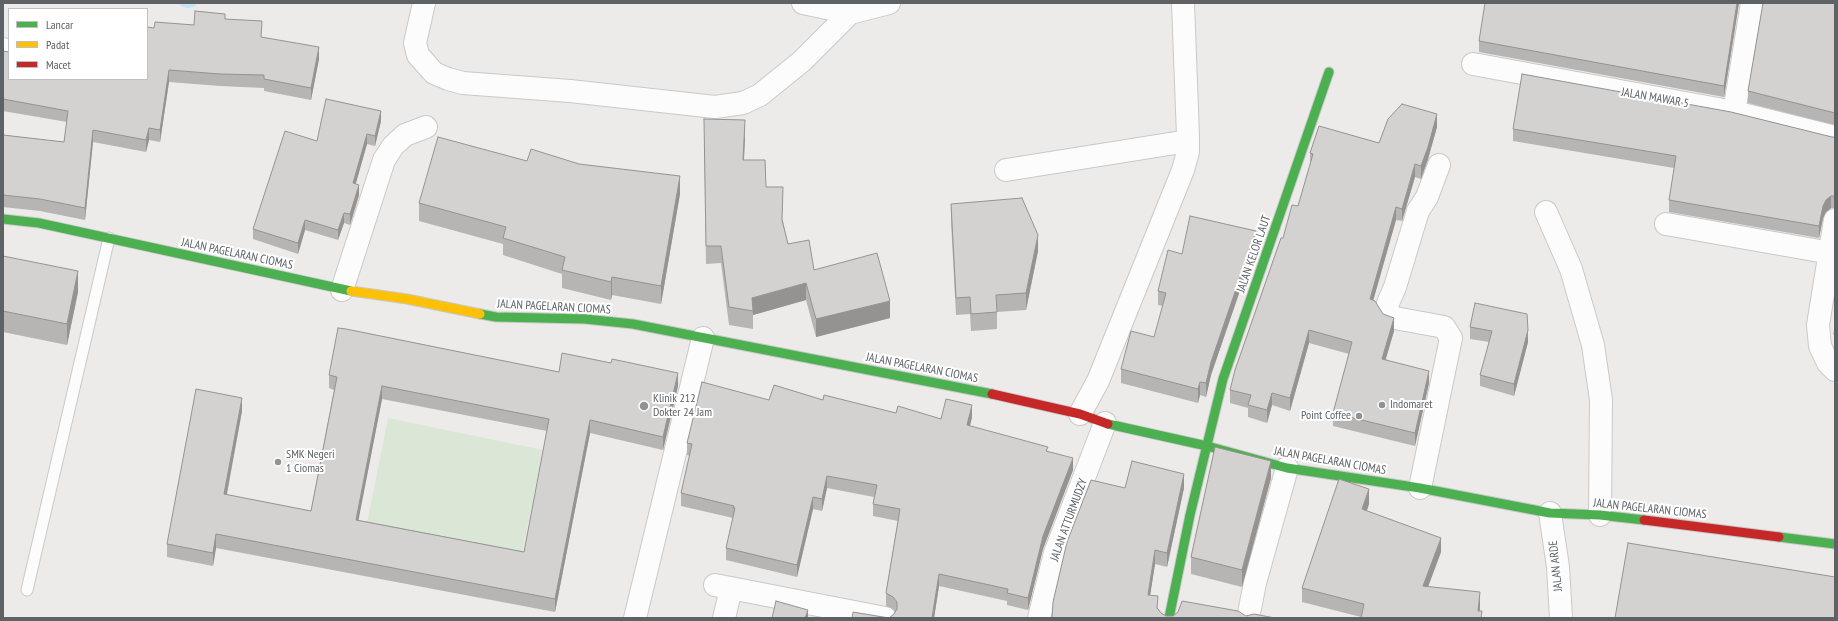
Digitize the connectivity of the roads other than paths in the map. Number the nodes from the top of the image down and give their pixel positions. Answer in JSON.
{"nodes":[{"id":1,"x":424,"y":3,"type":"edge"},
{"id":2,"x":803,"y":3,"type":"edge"},
{"id":3,"x":889,"y":3,"type":"edge"},
{"id":4,"x":1183,"y":3,"type":"edge"},
{"id":5,"x":1752,"y":3,"type":"edge"},
{"id":6,"x":850,"y":13,"type":"junction"},
{"id":7,"x":1473,"y":64,"type":"dead end"},
{"id":8,"x":1329,"y":72,"type":"dead end"},
{"id":9,"x":1734,"y":112,"type":"junction"},
{"id":10,"x":426,"y":127,"type":"dead end"},
{"id":11,"x":1835,"y":137,"type":"edge"},
{"id":12,"x":1188,"y":141,"type":"junction"},
{"id":13,"x":1439,"y":165,"type":"dead end"},
{"id":14,"x":1006,"y":170,"type":"dead end"},
{"id":15,"x":1546,"y":212,"type":"dead end"},
{"id":16,"x":3,"y":219,"type":"edge"},
{"id":17,"x":1835,"y":220,"type":"edge"},
{"id":18,"x":1666,"y":224,"type":"dead end"},
{"id":19,"x":109,"y":238,"type":"junction"},
{"id":20,"x":1831,"y":253,"type":"junction"},
{"id":21,"x":342,"y":290,"type":"junction"},
{"id":22,"x":703,"y":338,"type":"junction"},
{"id":23,"x":1835,"y":370,"type":"edge"},
{"id":24,"x":1080,"y":414,"type":"junction"},
{"id":25,"x":1105,"y":424,"type":"junction"},
{"id":26,"x":1207,"y":446,"type":"junction"},
{"id":27,"x":1287,"y":468,"type":"junction"},
{"id":28,"x":1420,"y":488,"type":"junction"},
{"id":29,"x":1550,"y":513,"type":"junction"},
{"id":30,"x":1600,"y":515,"type":"junction"},
{"id":31,"x":1835,"y":544,"type":"edge"},
{"id":32,"x":26,"y":590,"type":"dead end"},
{"id":33,"x":822,"y":611,"type":"edge"},
{"id":34,"x":635,"y":618,"type":"edge"},
{"id":35,"x":724,"y":618,"type":"edge"},
{"id":36,"x":885,"y":618,"type":"edge"},
{"id":37,"x":1039,"y":618,"type":"edge"},
{"id":38,"x":1169,"y":618,"type":"edge"},
{"id":39,"x":1248,"y":618,"type":"edge"},
{"id":40,"x":1561,"y":618,"type":"edge"}],
"edges":[{"from":1,"to":6,"type":"street"},
{"from":2,"to":6,"type":"street"},
{"from":3,"to":6,"type":"street"},
{"from":4,"to":12,"type":"street"},
{"from":5,"to":9,"type":"street"},
{"from":7,"to":9,"type":"street","name":"JALAN MAWAR 5"},
{"from":8,"to":26,"type":"main road","name":"JALAN KELOR LAUT"},
{"from":9,"to":11,"type":"street","name":"JALAN MAWAR 5"},
{"from":10,"to":21,"type":"street"},
{"from":12,"to":14,"type":"street"},
{"from":12,"to":24,"type":"street"},
{"from":13,"to":28,"type":"street"},
{"from":15,"to":30,"type":"street"},
{"from":16,"to":19,"type":"main road","name":"JALAN PAGELARAN CIOMAS"},
{"from":17,"to":20,"type":"street"},
{"from":18,"to":20,"type":"street"},
{"from":19,"to":21,"type":"main road","name":"JALAN PAGELARAN CIOMAS"},
{"from":19,"to":32,"type":"lane"},
{"from":20,"to":23,"type":"street"},
{"from":21,"to":22,"type":"main road","name":"JALAN PAGELARAN CIOMAS"},
{"from":22,"to":24,"type":"main road","name":"JALAN PAGELARAN CIOMAS"},
{"from":22,"to":34,"type":"street"},
{"from":24,"to":25,"type":"main road","name":"JALAN PAGELARAN CIOMAS"},
{"from":25,"to":26,"type":"main road","name":"JALAN PAGELARAN CIOMAS"},
{"from":25,"to":37,"type":"street","name":"JALAN ATTURMUDZY"},
{"from":26,"to":27,"type":"main road","name":"JALAN PAGELARAN CIOMAS"},
{"from":26,"to":38,"type":"main road","name":"JALAN KELOR LAUT"},
{"from":27,"to":28,"type":"main road","name":"JALAN PAGELARAN CIOMAS"},
{"from":27,"to":39,"type":"street"},
{"from":28,"to":29,"type":"main road","name":"JALAN PAGELARAN CIOMAS"},
{"from":29,"to":30,"type":"main road","name":"JALAN PAGELARAN CIOMAS"},
{"from":29,"to":40,"type":"street","name":"JALAN ARDE"},
{"from":30,"to":31,"type":"main road","name":"JALAN PAGELARAN CIOMAS"},
{"from":33,"to":35,"type":"street"},
{"from":33,"to":36,"type":"street"}]}
